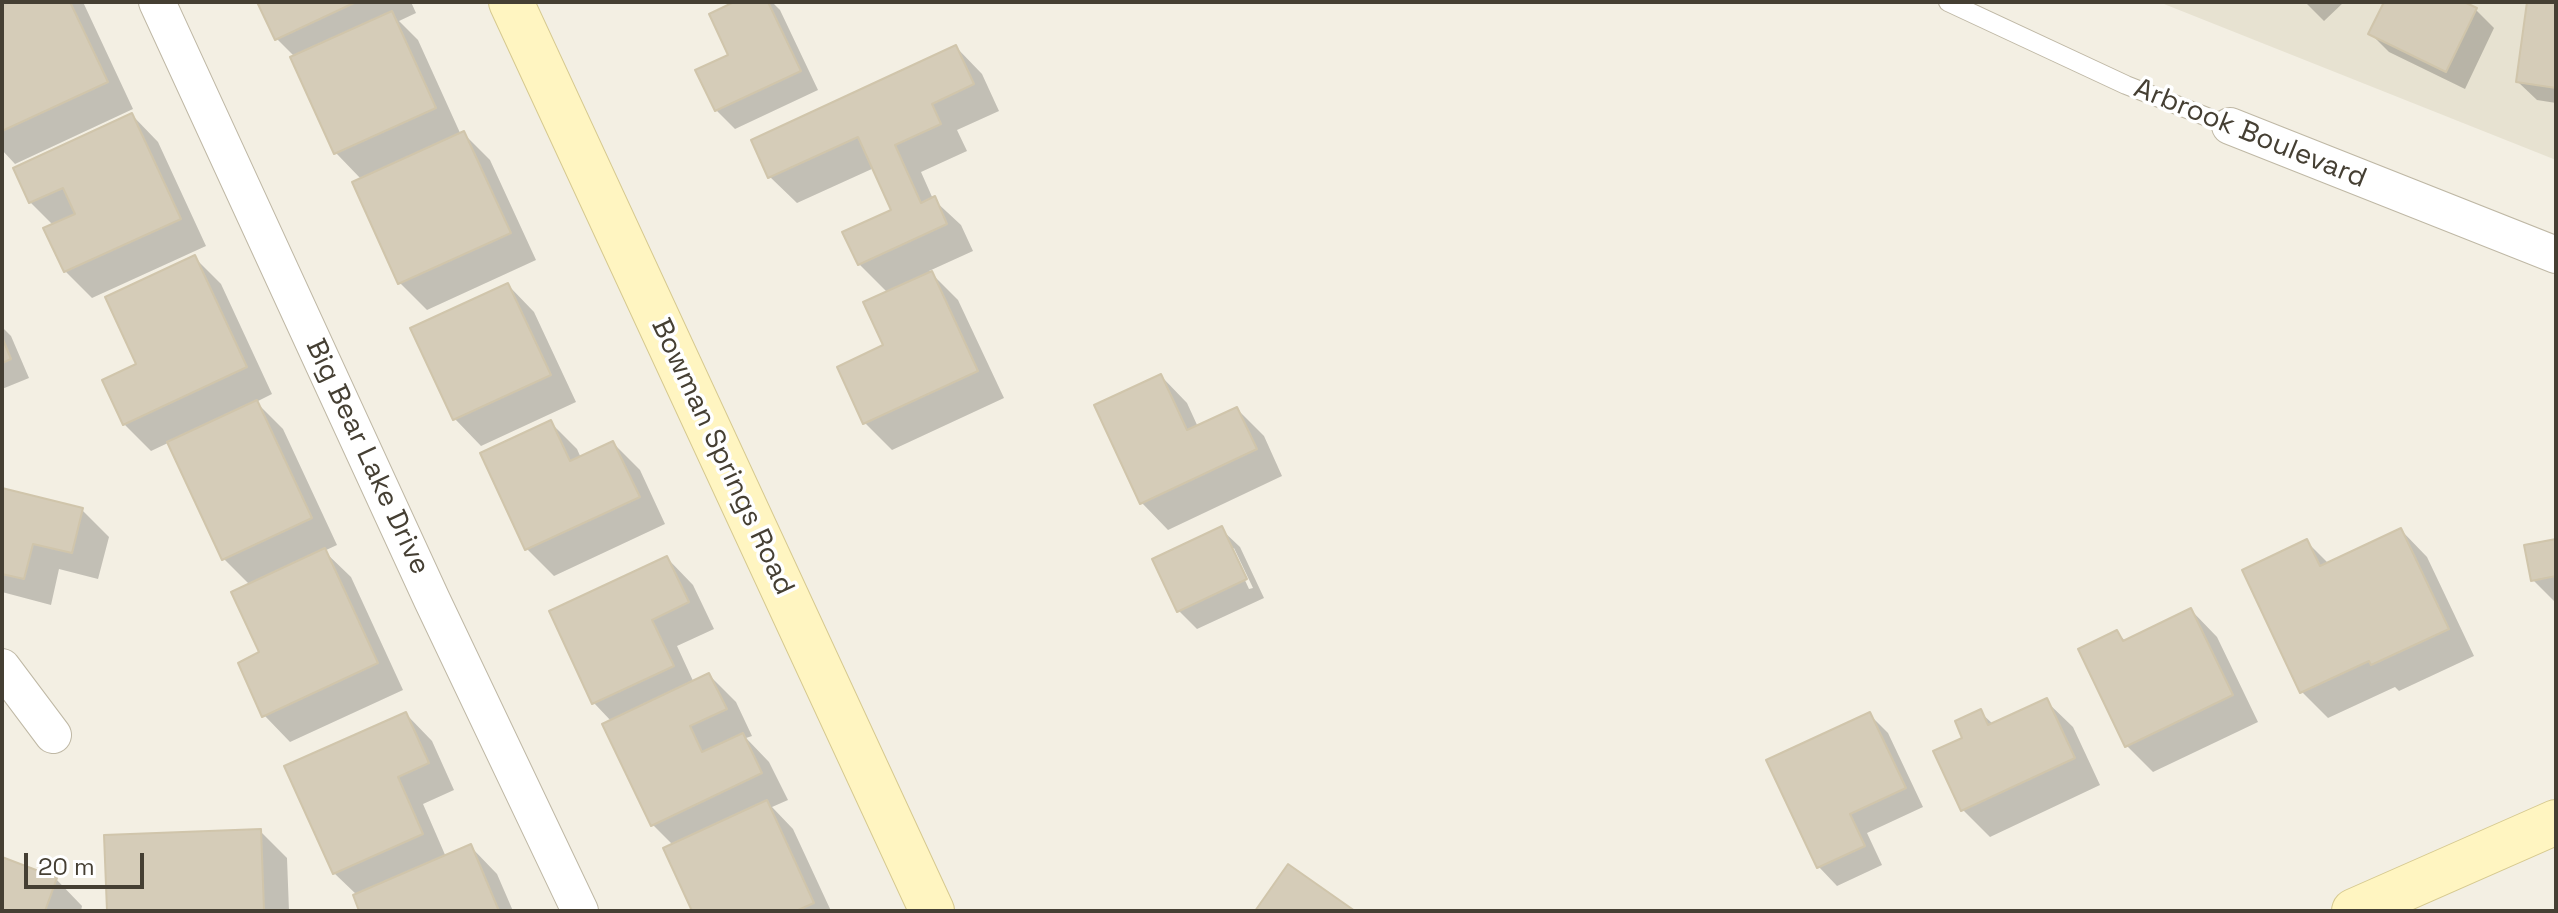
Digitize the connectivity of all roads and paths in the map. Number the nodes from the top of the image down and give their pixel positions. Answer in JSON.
{"nodes":[{"id":1,"x":157,"y":2,"type":"edge"},
{"id":2,"x":511,"y":2,"type":"edge"},
{"id":3,"x":1948,"y":2,"type":"edge"},
{"id":4,"x":2230,"y":126,"type":"joint"},
{"id":5,"x":2556,"y":255,"type":"edge"},
{"id":6,"x":2,"y":667,"type":"edge"},
{"id":7,"x":53,"y":735,"type":"dead end"},
{"id":8,"x":2556,"y":822,"type":"edge"},
{"id":9,"x":580,"y":911,"type":"edge"},
{"id":10,"x":932,"y":911,"type":"edge"},
{"id":11,"x":2354,"y":911,"type":"edge"}],
"edges":[{"from":1,"to":9,"type":"street","name":"Big Bear Lake Drive"},
{"from":2,"to":10,"type":"street","name":"Bowman Springs Road"},
{"from":3,"to":4,"type":"lane","name":"Arbrook Boulevard"},
{"from":4,"to":5,"type":"street","name":"Arbrook Boulevard"},
{"from":6,"to":7,"type":"street"},
{"from":8,"to":11,"type":"street"}]}
